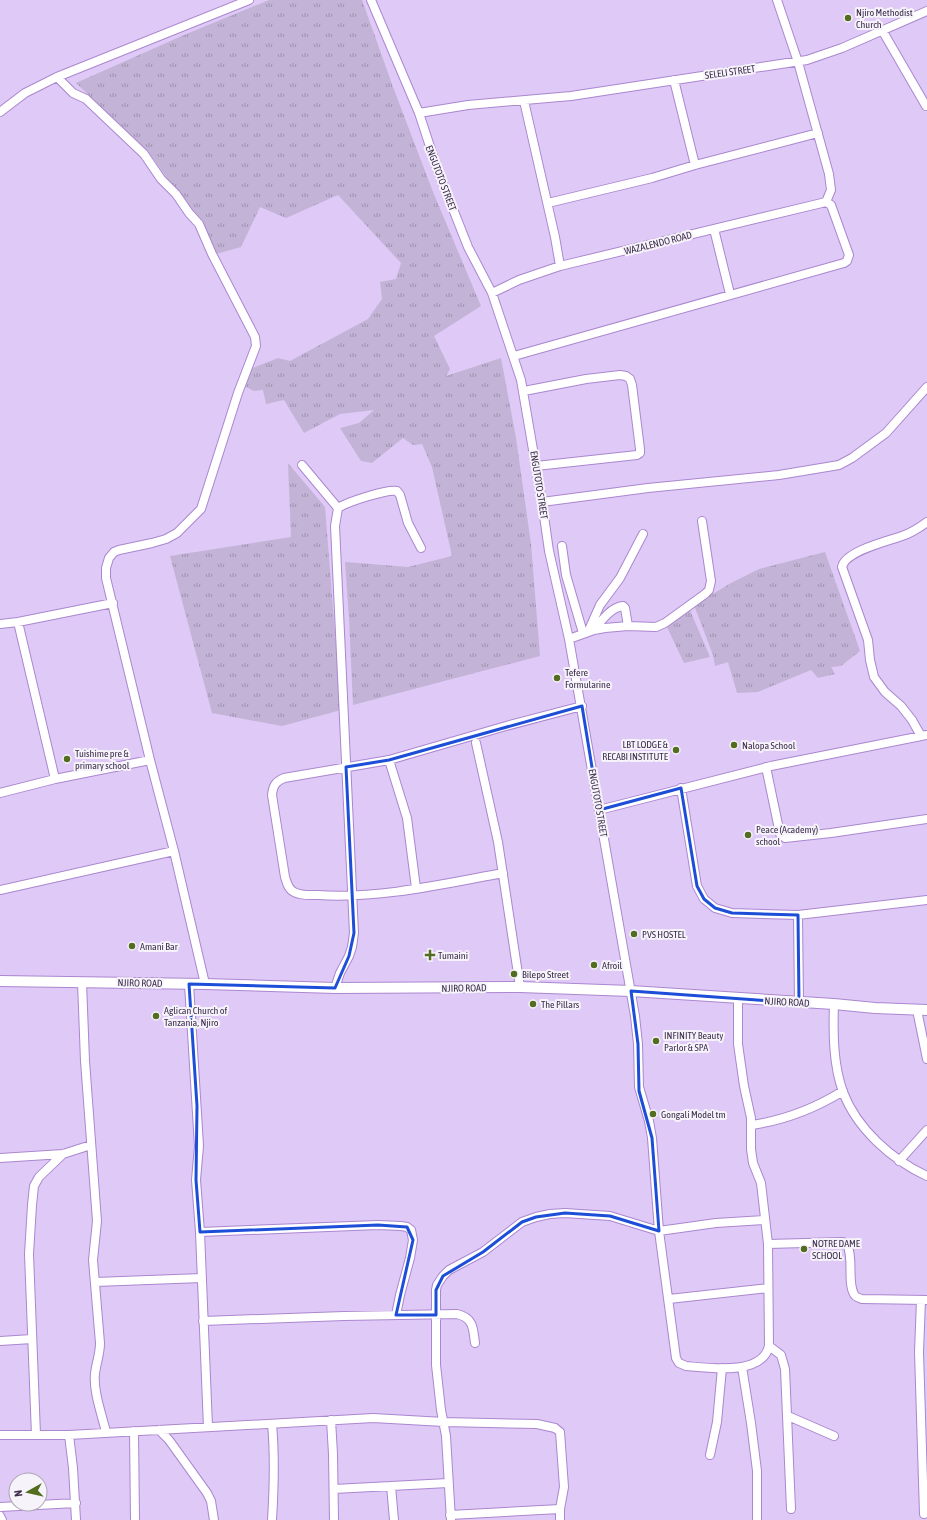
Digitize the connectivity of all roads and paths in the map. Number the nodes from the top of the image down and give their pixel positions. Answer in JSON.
{"nodes":[{"id":1,"x":249,"y":0,"type":"edge"},
{"id":2,"x":371,"y":0,"type":"edge"},
{"id":3,"x":777,"y":0,"type":"edge"},
{"id":4,"x":927,"y":11,"type":"edge"},
{"id":5,"x":882,"y":30,"type":"junction"},
{"id":6,"x":798,"y":62,"type":"junction"},
{"id":7,"x":57,"y":77,"type":"junction"},
{"id":8,"x":674,"y":80,"type":"junction"},
{"id":9,"x":524,"y":101,"type":"junction"},
{"id":10,"x":926,"y":106,"type":"dead end"},
{"id":11,"x":0,"y":112,"type":"edge"},
{"id":12,"x":419,"y":113,"type":"junction"},
{"id":13,"x":818,"y":133,"type":"junction"},
{"id":14,"x":695,"y":165,"type":"junction"},
{"id":15,"x":548,"y":202,"type":"junction"},
{"id":16,"x":826,"y":202,"type":"junction"},
{"id":17,"x":714,"y":229,"type":"junction"},
{"id":18,"x":560,"y":266,"type":"junction"},
{"id":19,"x":492,"y":293,"type":"junction"},
{"id":20,"x":730,"y":294,"type":"junction"},
{"id":21,"x":514,"y":356,"type":"junction"},
{"id":22,"x":927,"y":387,"type":"edge"},
{"id":23,"x":524,"y":391,"type":"junction"},
{"id":24,"x":302,"y":465,"type":"dead end"},
{"id":25,"x":536,"y":466,"type":"junction"},
{"id":26,"x":542,"y":502,"type":"junction"},
{"id":27,"x":338,"y":508,"type":"junction"},
{"id":28,"x":702,"y":521,"type":"dead end"},
{"id":29,"x":927,"y":522,"type":"edge"},
{"id":30,"x":643,"y":534,"type":"dead end"},
{"id":31,"x":562,"y":546,"type":"dead end"},
{"id":32,"x":421,"y":548,"type":"dead end"},
{"id":33,"x":113,"y":603,"type":"junction"},
{"id":34,"x":18,"y":622,"type":"junction"},
{"id":35,"x":0,"y":624,"type":"edge"},
{"id":36,"x":628,"y":626,"type":"junction"},
{"id":37,"x":588,"y":632,"type":"junction"},
{"id":38,"x":570,"y":639,"type":"junction"},
{"id":39,"x":582,"y":706,"type":"junction"},
{"id":40,"x":924,"y":735,"type":"edge"},
{"id":41,"x":476,"y":743,"type":"dead end"},
{"id":42,"x":150,"y":760,"type":"junction"},
{"id":43,"x":389,"y":760,"type":"junction"},
{"id":44,"x":346,"y":766,"type":"junction"},
{"id":45,"x":766,"y":767,"type":"junction"},
{"id":46,"x":55,"y":779,"type":"junction"},
{"id":47,"x":681,"y":788,"type":"junction"},
{"id":48,"x":0,"y":793,"type":"edge"},
{"id":49,"x":599,"y":810,"type":"junction"},
{"id":50,"x":927,"y":819,"type":"edge"},
{"id":51,"x":174,"y":851,"type":"junction"},
{"id":52,"x":503,"y":873,"type":"junction"},
{"id":53,"x":416,"y":888,"type":"junction"},
{"id":54,"x":0,"y":890,"type":"edge"},
{"id":55,"x":351,"y":896,"type":"junction"},
{"id":56,"x":927,"y":900,"type":"edge"},
{"id":57,"x":798,"y":915,"type":"junction"},
{"id":58,"x":0,"y":981,"type":"edge"},
{"id":59,"x":82,"y":982,"type":"junction"},
{"id":60,"x":189,"y":984,"type":"junction"},
{"id":61,"x":206,"y":984,"type":"junction"},
{"id":62,"x":520,"y":987,"type":"junction"},
{"id":63,"x":334,"y":988,"type":"junction"},
{"id":64,"x":630,"y":991,"type":"junction"},
{"id":65,"x":738,"y":999,"type":"junction"},
{"id":66,"x":799,"y":1003,"type":"junction"},
{"id":67,"x":834,"y":1004,"type":"junction"},
{"id":68,"x":922,"y":1010,"type":"edge"},
{"id":69,"x":927,"y":1059,"type":"edge"},
{"id":70,"x":843,"y":1091,"type":"junction"},
{"id":71,"x":752,"y":1125,"type":"junction"},
{"id":72,"x":927,"y":1130,"type":"edge"},
{"id":73,"x":91,"y":1145,"type":"junction"},
{"id":74,"x":63,"y":1154,"type":"junction"},
{"id":75,"x":0,"y":1158,"type":"edge"},
{"id":76,"x":898,"y":1161,"type":"junction"},
{"id":77,"x":927,"y":1176,"type":"edge"},
{"id":78,"x":765,"y":1220,"type":"junction"},
{"id":79,"x":659,"y":1231,"type":"junction"},
{"id":80,"x":200,"y":1232,"type":"junction"},
{"id":81,"x":768,"y":1244,"type":"junction"},
{"id":82,"x":202,"y":1278,"type":"junction"},
{"id":83,"x":95,"y":1282,"type":"junction"},
{"id":84,"x":768,"y":1288,"type":"junction"},
{"id":85,"x":669,"y":1299,"type":"junction"},
{"id":86,"x":924,"y":1300,"type":"edge"},
{"id":87,"x":436,"y":1314,"type":"junction"},
{"id":88,"x":396,"y":1316,"type":"junction"},
{"id":89,"x":203,"y":1321,"type":"junction"},
{"id":90,"x":32,"y":1339,"type":"junction"},
{"id":91,"x":0,"y":1341,"type":"edge"},
{"id":92,"x":475,"y":1343,"type":"dead end"},
{"id":93,"x":769,"y":1346,"type":"junction"},
{"id":94,"x":742,"y":1367,"type":"junction"},
{"id":95,"x":722,"y":1368,"type":"junction"},
{"id":96,"x":788,"y":1416,"type":"junction"},
{"id":97,"x":331,"y":1420,"type":"junction"},
{"id":98,"x":444,"y":1422,"type":"junction"},
{"id":99,"x":272,"y":1424,"type":"junction"},
{"id":100,"x":208,"y":1428,"type":"junction"},
{"id":101,"x":160,"y":1430,"type":"junction"},
{"id":102,"x":134,"y":1431,"type":"junction"},
{"id":103,"x":106,"y":1432,"type":"junction"},
{"id":104,"x":0,"y":1434,"type":"edge"},
{"id":105,"x":70,"y":1435,"type":"junction"},
{"id":106,"x":36,"y":1436,"type":"junction"},
{"id":107,"x":834,"y":1436,"type":"dead end"},
{"id":108,"x":710,"y":1455,"type":"dead end"},
{"id":109,"x":448,"y":1483,"type":"junction"},
{"id":110,"x":391,"y":1486,"type":"junction"},
{"id":111,"x":334,"y":1489,"type":"junction"},
{"id":112,"x":76,"y":1503,"type":"junction"},
{"id":113,"x":0,"y":1507,"type":"edge"},
{"id":114,"x":560,"y":1509,"type":"junction"},
{"id":115,"x":791,"y":1509,"type":"dead end"},
{"id":116,"x":924,"y":1514,"type":"dead end"},
{"id":117,"x":0,"y":1516,"type":"edge"},
{"id":118,"x":450,"y":1517,"type":"edge"},
{"id":119,"x":2,"y":1520,"type":"edge"},
{"id":120,"x":76,"y":1520,"type":"edge"},
{"id":121,"x":135,"y":1520,"type":"edge"},
{"id":122,"x":214,"y":1520,"type":"edge"},
{"id":123,"x":272,"y":1520,"type":"edge"},
{"id":124,"x":334,"y":1520,"type":"edge"},
{"id":125,"x":394,"y":1520,"type":"edge"},
{"id":126,"x":560,"y":1520,"type":"edge"},
{"id":127,"x":757,"y":1520,"type":"edge"}],
"edges":[{"from":1,"to":7,"type":"street"},
{"from":2,"to":12,"type":"street","name":"ENGUTOTO STREET"},
{"from":3,"to":6,"type":"street"},
{"from":4,"to":5,"type":"street","name":"SELELI STREET"},
{"from":5,"to":6,"type":"street","name":"SELELI STREET"},
{"from":5,"to":10,"type":"street"},
{"from":6,"to":8,"type":"street","name":"SELELI STREET"},
{"from":6,"to":13,"type":"street"},
{"from":7,"to":11,"type":"street"},
{"from":7,"to":33,"type":"street"},
{"from":8,"to":9,"type":"street","name":"SELELI STREET"},
{"from":8,"to":14,"type":"street"},
{"from":9,"to":12,"type":"street","name":"SELELI STREET"},
{"from":9,"to":15,"type":"street"},
{"from":12,"to":19,"type":"street","name":"ENGUTOTO STREET"},
{"from":13,"to":14,"type":"street"},
{"from":13,"to":16,"type":"street"},
{"from":14,"to":15,"type":"street"},
{"from":15,"to":18,"type":"street"},
{"from":16,"to":17,"type":"street","name":"WAZALENDO ROAD"},
{"from":16,"to":20,"type":"street"},
{"from":17,"to":18,"type":"street","name":"WAZALENDO ROAD"},
{"from":17,"to":20,"type":"street"},
{"from":18,"to":19,"type":"street","name":"WAZALENDO ROAD"},
{"from":19,"to":21,"type":"street","name":"ENGUTOTO STREET"},
{"from":20,"to":21,"type":"street"},
{"from":21,"to":23,"type":"street","name":"ENGUTOTO STREET"},
{"from":22,"to":26,"type":"street"},
{"from":23,"to":25,"type":"street","name":"ENGUTOTO STREET"},
{"from":23,"to":25,"type":"street"},
{"from":24,"to":27,"type":"street"},
{"from":25,"to":26,"type":"street","name":"ENGUTOTO STREET"},
{"from":26,"to":38,"type":"street","name":"ENGUTOTO STREET"},
{"from":27,"to":32,"type":"street"},
{"from":27,"to":44,"type":"street"},
{"from":28,"to":36,"type":"street"},
{"from":29,"to":40,"type":"street"},
{"from":30,"to":37,"type":"street"},
{"from":31,"to":37,"type":"street"},
{"from":33,"to":34,"type":"street"},
{"from":33,"to":42,"type":"street"},
{"from":34,"to":35,"type":"street"},
{"from":34,"to":46,"type":"street"},
{"from":36,"to":37,"type":"street"},
{"from":36,"to":37,"type":"street"},
{"from":37,"to":38,"type":"street"},
{"from":38,"to":39,"type":"street","name":"ENGUTOTO STREET"},
{"from":39,"to":43,"type":"street"},
{"from":39,"to":49,"type":"street","name":"ENGUTOTO STREET"},
{"from":40,"to":45,"type":"street"},
{"from":41,"to":52,"type":"street"},
{"from":42,"to":46,"type":"street"},
{"from":42,"to":51,"type":"street"},
{"from":43,"to":44,"type":"street"},
{"from":43,"to":53,"type":"street"},
{"from":44,"to":55,"type":"street"},
{"from":44,"to":55,"type":"street"},
{"from":45,"to":47,"type":"street"},
{"from":45,"to":50,"type":"street"},
{"from":46,"to":48,"type":"street"},
{"from":47,"to":49,"type":"street"},
{"from":47,"to":57,"type":"street"},
{"from":49,"to":64,"type":"street","name":"ENGUTOTO STREET"},
{"from":51,"to":54,"type":"street"},
{"from":51,"to":61,"type":"street"},
{"from":52,"to":53,"type":"street"},
{"from":52,"to":62,"type":"street"},
{"from":53,"to":55,"type":"street"},
{"from":55,"to":63,"type":"street"},
{"from":56,"to":57,"type":"street"},
{"from":57,"to":66,"type":"street"},
{"from":58,"to":59,"type":"street","name":"NJIRO ROAD"},
{"from":59,"to":60,"type":"street","name":"NJIRO ROAD"},
{"from":59,"to":73,"type":"street"},
{"from":60,"to":61,"type":"street","name":"NJIRO ROAD"},
{"from":60,"to":80,"type":"street"},
{"from":61,"to":63,"type":"street","name":"NJIRO ROAD"},
{"from":62,"to":63,"type":"street","name":"NJIRO ROAD"},
{"from":62,"to":64,"type":"street","name":"NJIRO ROAD"},
{"from":64,"to":65,"type":"street","name":"NJIRO ROAD"},
{"from":64,"to":79,"type":"street","name":"ENGUTOTO STREET"},
{"from":65,"to":66,"type":"street","name":"NJIRO ROAD"},
{"from":65,"to":71,"type":"street"},
{"from":66,"to":67,"type":"street","name":"NJIRO ROAD"},
{"from":67,"to":68,"type":"street","name":"NJIRO ROAD"},
{"from":67,"to":70,"type":"street"},
{"from":68,"to":69,"type":"street"},
{"from":70,"to":71,"type":"street"},
{"from":70,"to":76,"type":"street"},
{"from":71,"to":78,"type":"street"},
{"from":72,"to":76,"type":"street"},
{"from":73,"to":74,"type":"street"},
{"from":73,"to":83,"type":"street"},
{"from":74,"to":75,"type":"street"},
{"from":74,"to":90,"type":"street"},
{"from":76,"to":77,"type":"street"},
{"from":78,"to":79,"type":"street"},
{"from":78,"to":81,"type":"street"},
{"from":79,"to":85,"type":"street","name":"ENGUTOTO STREET"},
{"from":79,"to":87,"type":"street"},
{"from":80,"to":82,"type":"street"},
{"from":80,"to":88,"type":"street"},
{"from":81,"to":84,"type":"street"},
{"from":81,"to":86,"type":"street"},
{"from":82,"to":83,"type":"street"},
{"from":82,"to":89,"type":"street"},
{"from":83,"to":103,"type":"street"},
{"from":84,"to":85,"type":"street"},
{"from":84,"to":93,"type":"street"},
{"from":85,"to":95,"type":"street","name":"ENGUTOTO STREET"},
{"from":86,"to":116,"type":"street"},
{"from":87,"to":88,"type":"street"},
{"from":87,"to":92,"type":"street"},
{"from":87,"to":98,"type":"street"},
{"from":88,"to":89,"type":"street"},
{"from":89,"to":100,"type":"street"},
{"from":90,"to":91,"type":"street"},
{"from":90,"to":106,"type":"street"},
{"from":93,"to":94,"type":"street"},
{"from":93,"to":96,"type":"street"},
{"from":94,"to":95,"type":"street"},
{"from":94,"to":127,"type":"street"},
{"from":95,"to":108,"type":"street"},
{"from":96,"to":107,"type":"street"},
{"from":96,"to":115,"type":"street"},
{"from":97,"to":98,"type":"street"},
{"from":97,"to":99,"type":"street"},
{"from":97,"to":111,"type":"street"},
{"from":98,"to":109,"type":"street"},
{"from":98,"to":114,"type":"street"},
{"from":99,"to":100,"type":"street"},
{"from":99,"to":123,"type":"street"},
{"from":100,"to":101,"type":"street"},
{"from":101,"to":102,"type":"street"},
{"from":101,"to":122,"type":"street"},
{"from":102,"to":103,"type":"street"},
{"from":102,"to":121,"type":"street"},
{"from":103,"to":105,"type":"street"},
{"from":104,"to":106,"type":"street"},
{"from":105,"to":106,"type":"street"},
{"from":105,"to":112,"type":"street"},
{"from":109,"to":110,"type":"street"},
{"from":109,"to":118,"type":"street"},
{"from":110,"to":111,"type":"street"},
{"from":110,"to":125,"type":"street"},
{"from":111,"to":124,"type":"street"},
{"from":112,"to":113,"type":"street"},
{"from":112,"to":120,"type":"street"},
{"from":114,"to":118,"type":"street"},
{"from":114,"to":126,"type":"street"},
{"from":117,"to":119,"type":"street"}]}
